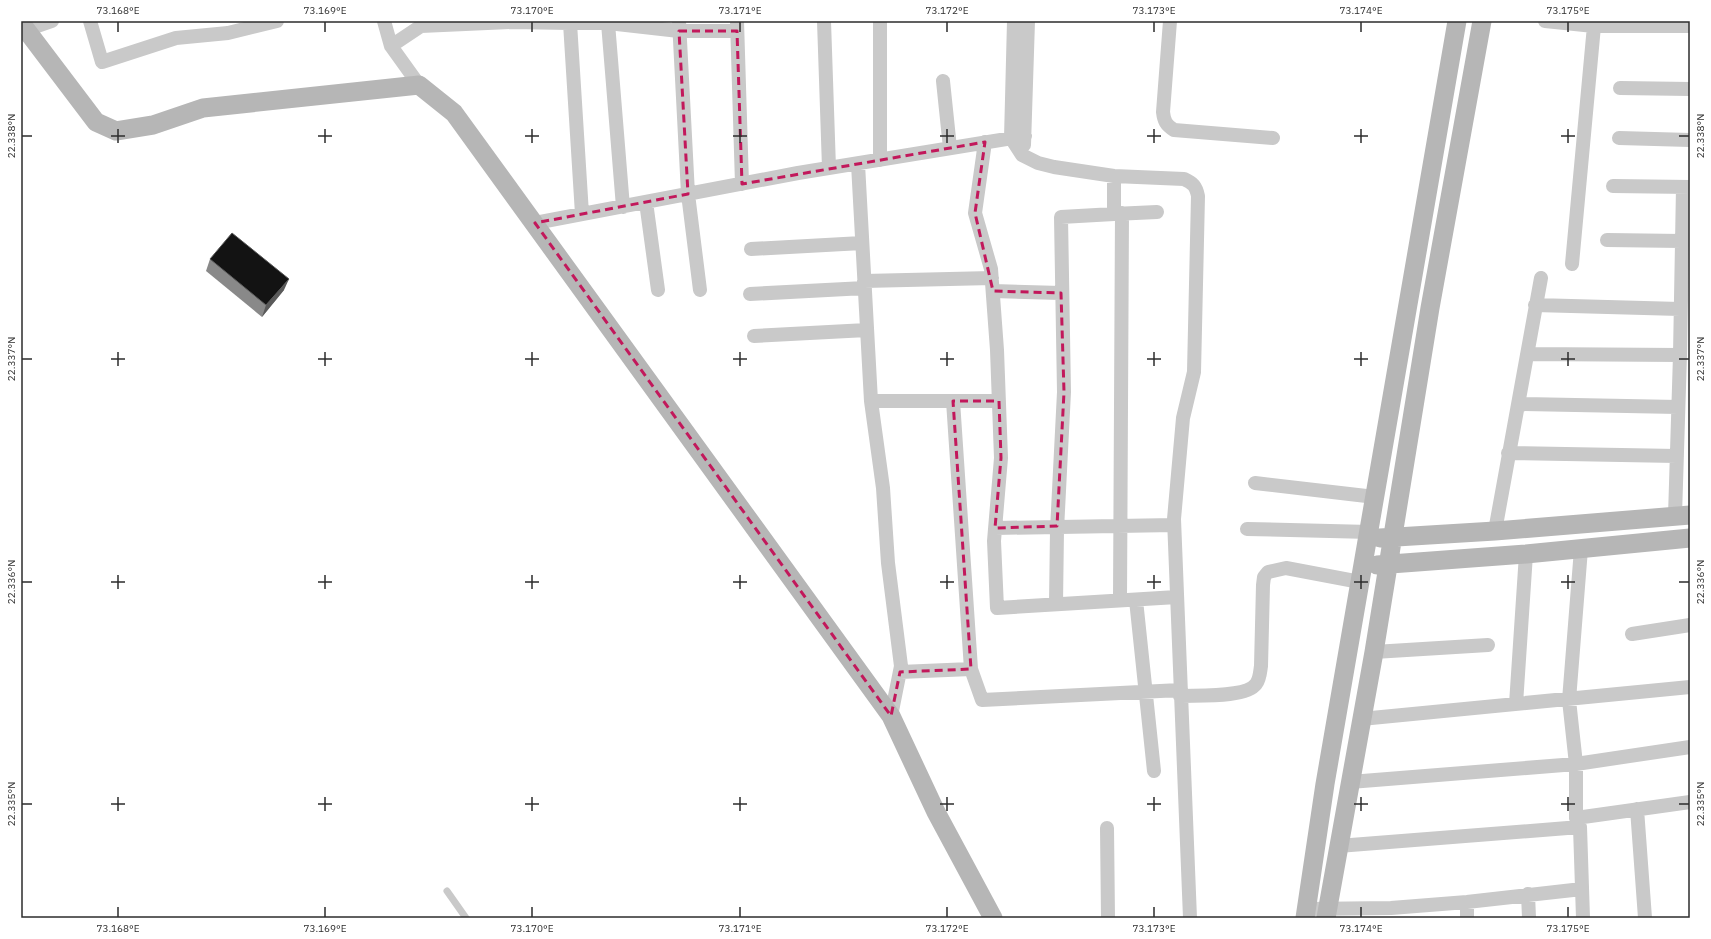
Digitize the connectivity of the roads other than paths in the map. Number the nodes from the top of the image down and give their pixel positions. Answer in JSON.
{"nodes":[{"id":1,"x":52,"y":21,"type":"edge"},
{"id":2,"x":90,"y":21,"type":"edge"},
{"id":3,"x":277,"y":21,"type":"edge"},
{"id":4,"x":384,"y":21,"type":"edge"},
{"id":5,"x":393,"y":21,"type":"edge"},
{"id":6,"x":824,"y":21,"type":"edge"},
{"id":7,"x":880,"y":21,"type":"edge"},
{"id":8,"x":1014,"y":21,"type":"edge"},
{"id":9,"x":1028,"y":21,"type":"edge"},
{"id":10,"x":1170,"y":21,"type":"edge"},
{"id":11,"x":1457,"y":21,"type":"edge"},
{"id":12,"x":1482,"y":21,"type":"edge"},
{"id":13,"x":1545,"y":21,"type":"edge"},
{"id":14,"x":471,"y":22,"type":"edge"},
{"id":15,"x":570,"y":23,"type":"junction"},
{"id":16,"x":608,"y":23,"type":"junction"},
{"id":17,"x":1640,"y":23,"type":"edge"},
{"id":18,"x":24,"y":26,"type":"edge"},
{"id":19,"x":679,"y":26,"type":"edge"},
{"id":20,"x":737,"y":26,"type":"edge"},
{"id":21,"x":1594,"y":26,"type":"junction"},
{"id":22,"x":1690,"y":26,"type":"edge"},
{"id":23,"x":228,"y":27,"type":"edge"},
{"id":24,"x":391,"y":46,"type":"junction"},
{"id":25,"x":944,"y":81,"type":"dead end"},
{"id":26,"x":418,"y":85,"type":"junction"},
{"id":27,"x":1620,"y":88,"type":"dead end"},
{"id":28,"x":1690,"y":89,"type":"edge"},
{"id":29,"x":1018,"y":137,"type":"junction"},
{"id":30,"x":1273,"y":138,"type":"dead end"},
{"id":31,"x":1619,"y":138,"type":"dead end"},
{"id":32,"x":1690,"y":140,"type":"edge"},
{"id":33,"x":985,"y":142,"type":"junction"},
{"id":34,"x":950,"y":148,"type":"junction"},
{"id":35,"x":880,"y":160,"type":"junction"},
{"id":36,"x":858,"y":164,"type":"junction"},
{"id":37,"x":829,"y":168,"type":"junction"},
{"id":38,"x":1114,"y":176,"type":"junction"},
{"id":39,"x":742,"y":184,"type":"junction"},
{"id":40,"x":1613,"y":186,"type":"dead end"},
{"id":41,"x":1686,"y":187,"type":"edge"},
{"id":42,"x":688,"y":194,"type":"junction"},
{"id":43,"x":646,"y":202,"type":"junction"},
{"id":44,"x":624,"y":207,"type":"junction"},
{"id":45,"x":1157,"y":212,"type":"dead end"},
{"id":46,"x":582,"y":214,"type":"junction"},
{"id":47,"x":1118,"y":214,"type":"junction"},
{"id":48,"x":535,"y":223,"type":"junction"},
{"id":49,"x":1607,"y":240,"type":"dead end"},
{"id":50,"x":1682,"y":241,"type":"junction"},
{"id":51,"x":862,"y":243,"type":"junction"},
{"id":52,"x":751,"y":249,"type":"dead end"},
{"id":53,"x":1572,"y":264,"type":"dead end"},
{"id":54,"x":1541,"y":278,"type":"dead end"},
{"id":55,"x":865,"y":284,"type":"junction"},
{"id":56,"x":992,"y":285,"type":"junction"},
{"id":57,"x":658,"y":290,"type":"dead end"},
{"id":58,"x":700,"y":290,"type":"dead end"},
{"id":59,"x":1061,"y":293,"type":"junction"},
{"id":60,"x":750,"y":294,"type":"dead end"},
{"id":61,"x":1535,"y":305,"type":"junction"},
{"id":62,"x":1680,"y":309,"type":"junction"},
{"id":63,"x":867,"y":330,"type":"junction"},
{"id":64,"x":754,"y":336,"type":"dead end"},
{"id":65,"x":1528,"y":354,"type":"junction"},
{"id":66,"x":1680,"y":355,"type":"junction"},
{"id":67,"x":870,"y":401,"type":"junction"},
{"id":68,"x":953,"y":401,"type":"junction"},
{"id":69,"x":999,"y":401,"type":"junction"},
{"id":70,"x":1518,"y":404,"type":"junction"},
{"id":71,"x":1678,"y":407,"type":"junction"},
{"id":72,"x":1508,"y":453,"type":"junction"},
{"id":73,"x":1677,"y":456,"type":"junction"},
{"id":74,"x":1255,"y":484,"type":"dead end"},
{"id":75,"x":1375,"y":497,"type":"junction"},
{"id":76,"x":1683,"y":515,"type":"edge"},
{"id":77,"x":1174,"y":525,"type":"junction"},
{"id":78,"x":1057,"y":526,"type":"junction"},
{"id":79,"x":1121,"y":527,"type":"junction"},
{"id":80,"x":996,"y":528,"type":"junction"},
{"id":81,"x":1248,"y":529,"type":"dead end"},
{"id":82,"x":1494,"y":531,"type":"junction"},
{"id":83,"x":1369,"y":535,"type":"junction"},
{"id":84,"x":1392,"y":537,"type":"junction"},
{"id":85,"x":1690,"y":538,"type":"edge"},
{"id":86,"x":1581,"y":549,"type":"junction"},
{"id":87,"x":1526,"y":554,"type":"junction"},
{"id":88,"x":1388,"y":565,"type":"junction"},
{"id":89,"x":1361,"y":574,"type":"junction"},
{"id":90,"x":1177,"y":597,"type":"junction"},
{"id":91,"x":1120,"y":600,"type":"junction"},
{"id":92,"x":1136,"y":600,"type":"junction"},
{"id":93,"x":1056,"y":604,"type":"junction"},
{"id":94,"x":1690,"y":625,"type":"edge"},
{"id":95,"x":1632,"y":634,"type":"dead end"},
{"id":96,"x":1488,"y":645,"type":"dead end"},
{"id":97,"x":1374,"y":652,"type":"junction"},
{"id":98,"x":971,"y":669,"type":"junction"},
{"id":99,"x":900,"y":672,"type":"junction"},
{"id":100,"x":1690,"y":688,"type":"edge"},
{"id":101,"x":1145,"y":692,"type":"junction"},
{"id":102,"x":1180,"y":693,"type":"junction"},
{"id":103,"x":1569,"y":700,"type":"junction"},
{"id":104,"x":1516,"y":704,"type":"junction"},
{"id":105,"x":891,"y":716,"type":"junction"},
{"id":106,"x":1361,"y":719,"type":"junction"},
{"id":107,"x":1690,"y":747,"type":"edge"},
{"id":108,"x":1576,"y":764,"type":"junction"},
{"id":109,"x":1154,"y":771,"type":"dead end"},
{"id":110,"x":1350,"y":782,"type":"junction"},
{"id":111,"x":1690,"y":802,"type":"edge"},
{"id":112,"x":1637,"y":809,"type":"junction"},
{"id":113,"x":1578,"y":822,"type":"junction"},
{"id":114,"x":1107,"y":828,"type":"dead end"},
{"id":115,"x":1338,"y":846,"type":"junction"},
{"id":116,"x":1582,"y":889,"type":"junction"},
{"id":117,"x":447,"y":891,"type":"dead end"},
{"id":118,"x":1528,"y":894,"type":"junction"},
{"id":119,"x":1467,"y":902,"type":"junction"},
{"id":120,"x":1326,"y":913,"type":"edge"},
{"id":121,"x":1391,"y":913,"type":"edge"},
{"id":122,"x":1306,"y":914,"type":"edge"},
{"id":123,"x":466,"y":918,"type":"edge"},
{"id":124,"x":993,"y":918,"type":"edge"},
{"id":125,"x":1108,"y":918,"type":"edge"},
{"id":126,"x":1190,"y":918,"type":"edge"},
{"id":127,"x":1467,"y":918,"type":"edge"},
{"id":128,"x":1530,"y":918,"type":"edge"},
{"id":129,"x":1583,"y":918,"type":"edge"},
{"id":130,"x":1645,"y":918,"type":"edge"}],
"edges":[{"from":1,"to":18,"type":"street"},
{"from":2,"to":23,"type":"street"},
{"from":3,"to":23,"type":"street"},
{"from":4,"to":24,"type":"street"},
{"from":5,"to":24,"type":"street"},
{"from":6,"to":37,"type":"street"},
{"from":7,"to":35,"type":"street"},
{"from":8,"to":29,"type":"street"},
{"from":9,"to":29,"type":"street"},
{"from":10,"to":30,"type":"street"},
{"from":11,"to":75,"type":"street"},
{"from":12,"to":84,"type":"street"},
{"from":13,"to":21,"type":"street"},
{"from":14,"to":15,"type":"street"},
{"from":14,"to":24,"type":"street"},
{"from":15,"to":16,"type":"street"},
{"from":15,"to":46,"type":"street"},
{"from":16,"to":19,"type":"street"},
{"from":16,"to":44,"type":"street"},
{"from":17,"to":21,"type":"street"},
{"from":17,"to":22,"type":"street"},
{"from":18,"to":26,"type":"street"},
{"from":19,"to":20,"type":"street"},
{"from":19,"to":42,"type":"street"},
{"from":20,"to":39,"type":"street"},
{"from":21,"to":53,"type":"street"},
{"from":24,"to":26,"type":"street"},
{"from":25,"to":34,"type":"street"},
{"from":26,"to":48,"type":"street"},
{"from":27,"to":28,"type":"street"},
{"from":29,"to":33,"type":"street"},
{"from":29,"to":38,"type":"street"},
{"from":31,"to":32,"type":"street"},
{"from":33,"to":34,"type":"street"},
{"from":33,"to":56,"type":"street"},
{"from":34,"to":35,"type":"street"},
{"from":35,"to":36,"type":"street"},
{"from":36,"to":37,"type":"street"},
{"from":36,"to":51,"type":"street"},
{"from":37,"to":39,"type":"street"},
{"from":38,"to":47,"type":"street"},
{"from":38,"to":77,"type":"street"},
{"from":39,"to":42,"type":"street"},
{"from":40,"to":41,"type":"street"},
{"from":41,"to":50,"type":"street"},
{"from":42,"to":43,"type":"street"},
{"from":42,"to":58,"type":"street"},
{"from":43,"to":44,"type":"street"},
{"from":43,"to":57,"type":"street"},
{"from":44,"to":46,"type":"street"},
{"from":45,"to":47,"type":"street"},
{"from":46,"to":48,"type":"street"},
{"from":47,"to":59,"type":"street"},
{"from":47,"to":79,"type":"street"},
{"from":48,"to":105,"type":"street"},
{"from":49,"to":50,"type":"street"},
{"from":50,"to":62,"type":"street"},
{"from":51,"to":52,"type":"street"},
{"from":51,"to":55,"type":"street"},
{"from":54,"to":61,"type":"street"},
{"from":55,"to":56,"type":"street"},
{"from":55,"to":60,"type":"street"},
{"from":55,"to":63,"type":"street"},
{"from":56,"to":59,"type":"street"},
{"from":56,"to":69,"type":"street"},
{"from":59,"to":78,"type":"street"},
{"from":61,"to":62,"type":"street"},
{"from":61,"to":65,"type":"street"},
{"from":62,"to":66,"type":"street"},
{"from":63,"to":64,"type":"street"},
{"from":63,"to":67,"type":"street"},
{"from":65,"to":66,"type":"street"},
{"from":65,"to":70,"type":"street"},
{"from":66,"to":71,"type":"street"},
{"from":67,"to":68,"type":"street"},
{"from":67,"to":99,"type":"street"},
{"from":68,"to":69,"type":"street"},
{"from":68,"to":98,"type":"street"},
{"from":69,"to":80,"type":"street"},
{"from":70,"to":71,"type":"street"},
{"from":70,"to":72,"type":"street"},
{"from":71,"to":73,"type":"street"},
{"from":72,"to":73,"type":"street"},
{"from":72,"to":82,"type":"street"},
{"from":73,"to":76,"type":"street"},
{"from":74,"to":75,"type":"street"},
{"from":75,"to":83,"type":"street"},
{"from":76,"to":82,"type":"street"},
{"from":77,"to":79,"type":"street"},
{"from":77,"to":90,"type":"street"},
{"from":78,"to":79,"type":"street"},
{"from":78,"to":80,"type":"street"},
{"from":78,"to":93,"type":"street"},
{"from":79,"to":91,"type":"street"},
{"from":80,"to":93,"type":"street"},
{"from":81,"to":83,"type":"street"},
{"from":82,"to":84,"type":"street"},
{"from":83,"to":84,"type":"street"},
{"from":83,"to":89,"type":"street"},
{"from":84,"to":88,"type":"street"},
{"from":85,"to":86,"type":"street"},
{"from":86,"to":87,"type":"street"},
{"from":86,"to":103,"type":"street"},
{"from":87,"to":88,"type":"street"},
{"from":87,"to":104,"type":"street"},
{"from":88,"to":89,"type":"street"},
{"from":88,"to":97,"type":"street"},
{"from":89,"to":102,"type":"street"},
{"from":89,"to":122,"type":"street"},
{"from":90,"to":92,"type":"street"},
{"from":90,"to":102,"type":"street"},
{"from":91,"to":92,"type":"street"},
{"from":91,"to":93,"type":"street"},
{"from":92,"to":101,"type":"street"},
{"from":94,"to":95,"type":"street"},
{"from":96,"to":97,"type":"street"},
{"from":97,"to":106,"type":"street"},
{"from":98,"to":99,"type":"street"},
{"from":98,"to":101,"type":"street"},
{"from":99,"to":105,"type":"street"},
{"from":100,"to":103,"type":"street"},
{"from":101,"to":102,"type":"street"},
{"from":101,"to":109,"type":"street"},
{"from":102,"to":126,"type":"street"},
{"from":103,"to":104,"type":"street"},
{"from":103,"to":108,"type":"street"},
{"from":104,"to":106,"type":"street"},
{"from":105,"to":124,"type":"street"},
{"from":106,"to":110,"type":"street"},
{"from":107,"to":108,"type":"street"},
{"from":108,"to":110,"type":"street"},
{"from":108,"to":113,"type":"street"},
{"from":110,"to":115,"type":"street"},
{"from":111,"to":112,"type":"street"},
{"from":112,"to":113,"type":"street"},
{"from":112,"to":130,"type":"street"},
{"from":113,"to":115,"type":"street"},
{"from":113,"to":116,"type":"street"},
{"from":114,"to":125,"type":"street"},
{"from":115,"to":120,"type":"street"},
{"from":116,"to":118,"type":"street"},
{"from":116,"to":129,"type":"street"},
{"from":117,"to":123,"type":"lane"},
{"from":118,"to":119,"type":"street"},
{"from":118,"to":128,"type":"street"},
{"from":119,"to":121,"type":"street"},
{"from":119,"to":127,"type":"street"},
{"from":120,"to":121,"type":"street"},
{"from":120,"to":122,"type":"street"}]}
